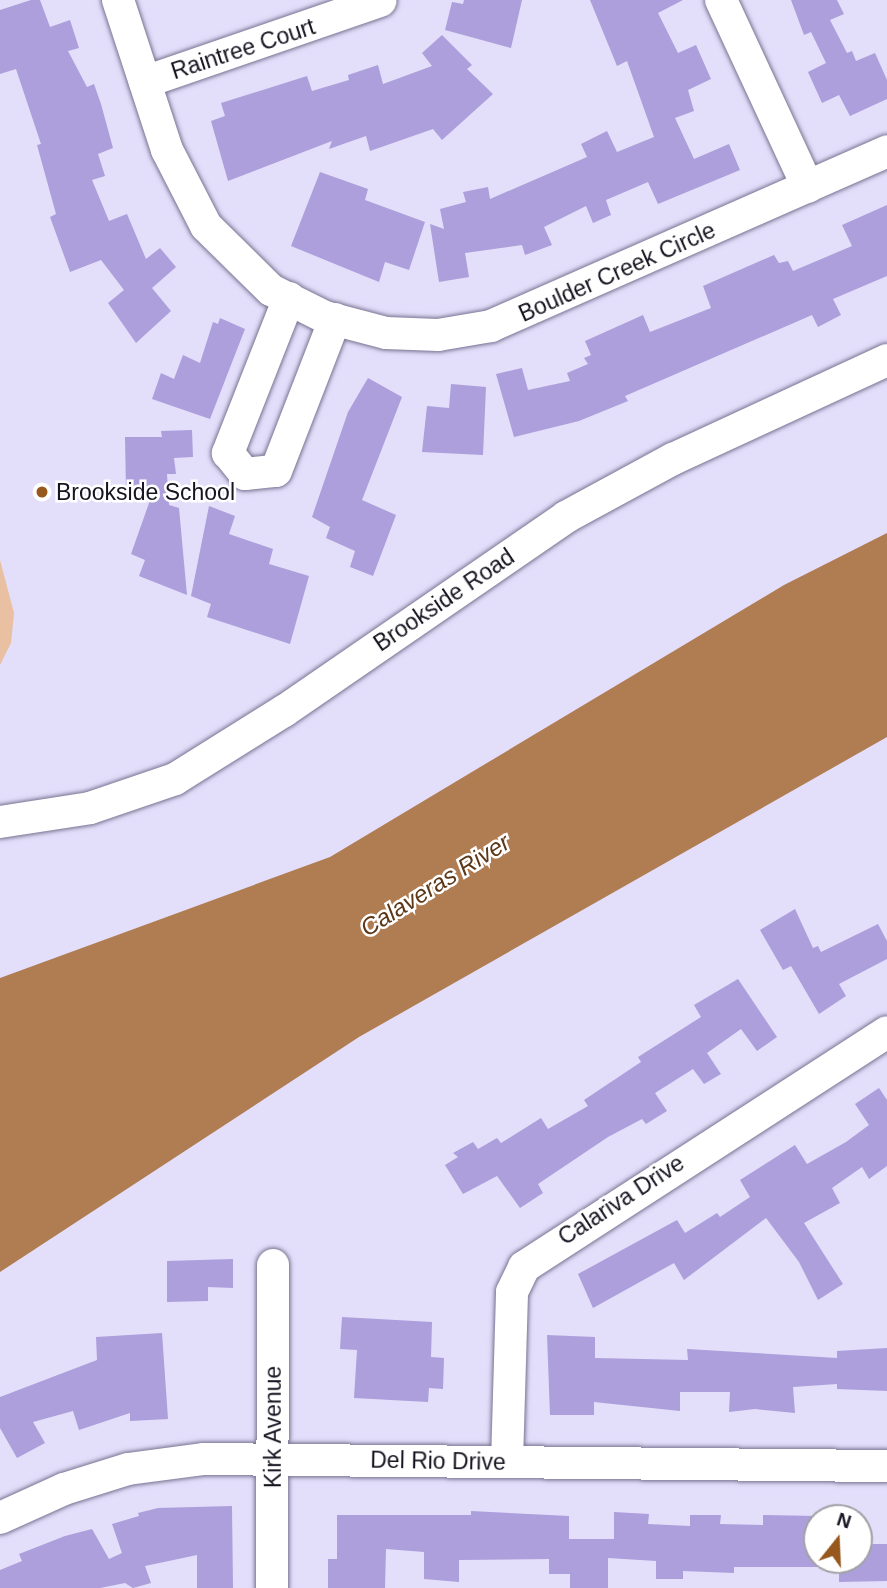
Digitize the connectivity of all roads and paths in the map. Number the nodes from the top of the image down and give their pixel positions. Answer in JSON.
{"nodes":[{"id":1,"x":118,"y":0,"type":"edge"},
{"id":2,"x":722,"y":0,"type":"edge"},
{"id":3,"x":380,"y":1,"type":"edge"},
{"id":4,"x":145,"y":82,"type":"junction"},
{"id":5,"x":887,"y":151,"type":"edge"},
{"id":6,"x":807,"y":187,"type":"junction"},
{"id":7,"x":289,"y":298,"type":"junction"},
{"id":8,"x":335,"y":319,"type":"junction"},
{"id":9,"x":887,"y":360,"type":"edge"},
{"id":10,"x":0,"y":822,"type":"edge"},
{"id":11,"x":887,"y":1032,"type":"edge"},
{"id":12,"x":273,"y":1265,"type":"dead end"},
{"id":13,"x":273,"y":1458,"type":"junction"},
{"id":14,"x":507,"y":1462,"type":"junction"},
{"id":15,"x":887,"y":1466,"type":"edge"},
{"id":16,"x":0,"y":1518,"type":"edge"},
{"id":17,"x":272,"y":1588,"type":"edge"}],
"edges":[{"from":1,"to":4,"type":"street","name":"Boulder Creek Circle"},
{"from":2,"to":6,"type":"street"},
{"from":3,"to":4,"type":"street","name":"Raintree Court"},
{"from":4,"to":7,"type":"street","name":"Boulder Creek Circle"},
{"from":5,"to":6,"type":"street","name":"Boulder Creek Circle"},
{"from":6,"to":8,"type":"street","name":"Boulder Creek Circle"},
{"from":7,"to":8,"type":"street","name":"Boulder Creek Circle"},
{"from":7,"to":8,"type":"street"},
{"from":9,"to":10,"type":"street","name":"Brookside Road"},
{"from":11,"to":14,"type":"street","name":"Calariva Drive"},
{"from":12,"to":13,"type":"street","name":"Kirk Avenue"},
{"from":13,"to":14,"type":"street","name":"Del Rio Drive"},
{"from":13,"to":16,"type":"street","name":"Del Rio Drive"},
{"from":13,"to":17,"type":"street","name":"Kirk Avenue"},
{"from":14,"to":15,"type":"street","name":"Del Rio Drive"}]}
